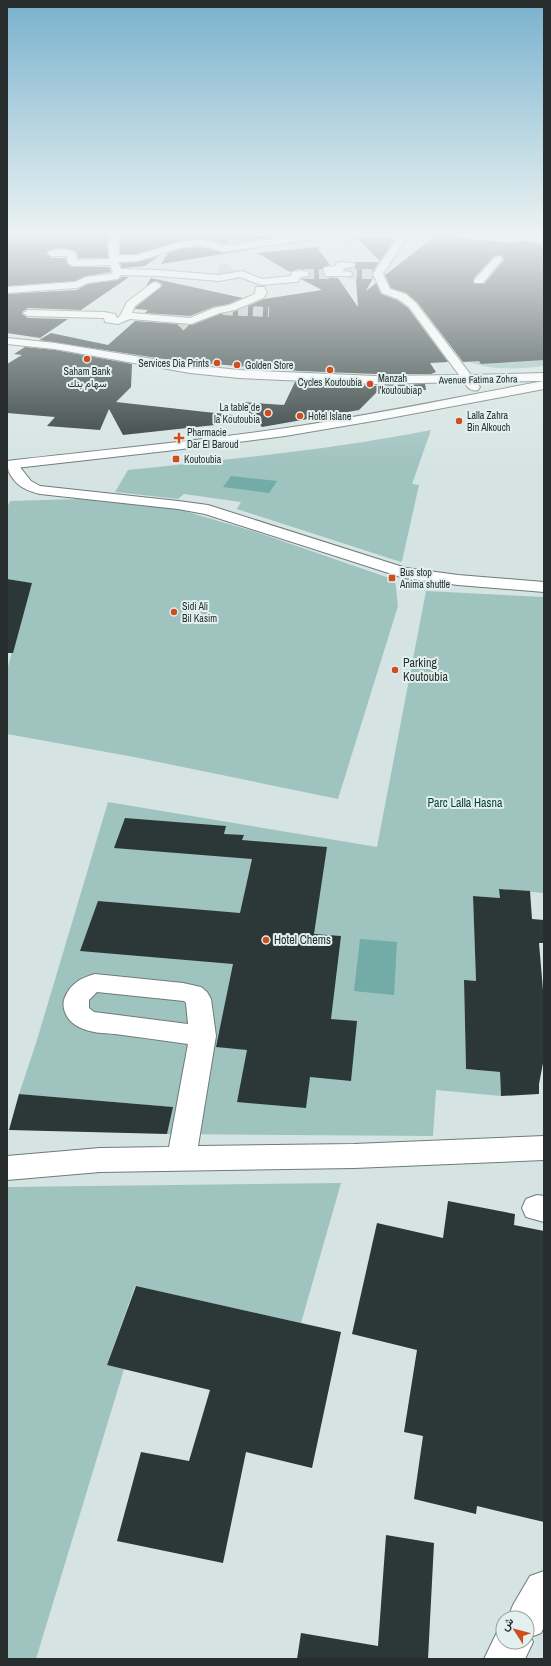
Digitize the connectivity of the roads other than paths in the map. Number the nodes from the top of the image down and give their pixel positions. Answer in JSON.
{"nodes":[{"id":1,"x":28,"y":313,"type":"dead end"},
{"id":2,"x":127,"y":313,"type":"edge"},
{"id":3,"x":214,"y":313,"type":"tunnel mouth"},
{"id":4,"x":414,"y":313,"type":"edge"},
{"id":5,"x":125,"y":316,"type":"junction"},
{"id":6,"x":8,"y":342,"type":"edge"},
{"id":7,"x":544,"y":377,"type":"edge"},
{"id":8,"x":467,"y":378,"type":"junction"},
{"id":9,"x":544,"y":385,"type":"edge"},
{"id":10,"x":538,"y":394,"type":"edge"},
{"id":11,"x":483,"y":398,"type":"junction"},
{"id":12,"x":10,"y":469,"type":"edge"},
{"id":13,"x":544,"y":587,"type":"edge"},
{"id":14,"x":203,"y":1036,"type":"dead end"},
{"id":15,"x":544,"y":1148,"type":"edge"},
{"id":16,"x":182,"y":1157,"type":"junction"},
{"id":17,"x":7,"y":1168,"type":"edge"},
{"id":18,"x":544,"y":1590,"type":"edge"},
{"id":19,"x":532,"y":1610,"type":"edge"},
{"id":20,"x":509,"y":1650,"type":"edge"},
{"id":21,"x":504,"y":1659,"type":"edge"}],
"edges":[{"from":1,"to":5,"type":"street"},
{"from":2,"to":5,"type":"street"},
{"from":3,"to":5,"type":"street"},
{"from":4,"to":8,"type":"street"},
{"from":6,"to":8,"type":"street","name":"Avenue Fatima Zohra"},
{"from":7,"to":8,"type":"street","name":"Avenue Fatima Zohra"},
{"from":8,"to":11,"type":"street"},
{"from":9,"to":11,"type":"street"},
{"from":10,"to":12,"type":"street"},
{"from":11,"to":12,"type":"street"},
{"from":12,"to":13,"type":"street"},
{"from":14,"to":16,"type":"street"},
{"from":15,"to":16,"type":"street"},
{"from":16,"to":17,"type":"street"},
{"from":18,"to":19,"type":"street"},
{"from":20,"to":21,"type":"street"}]}
